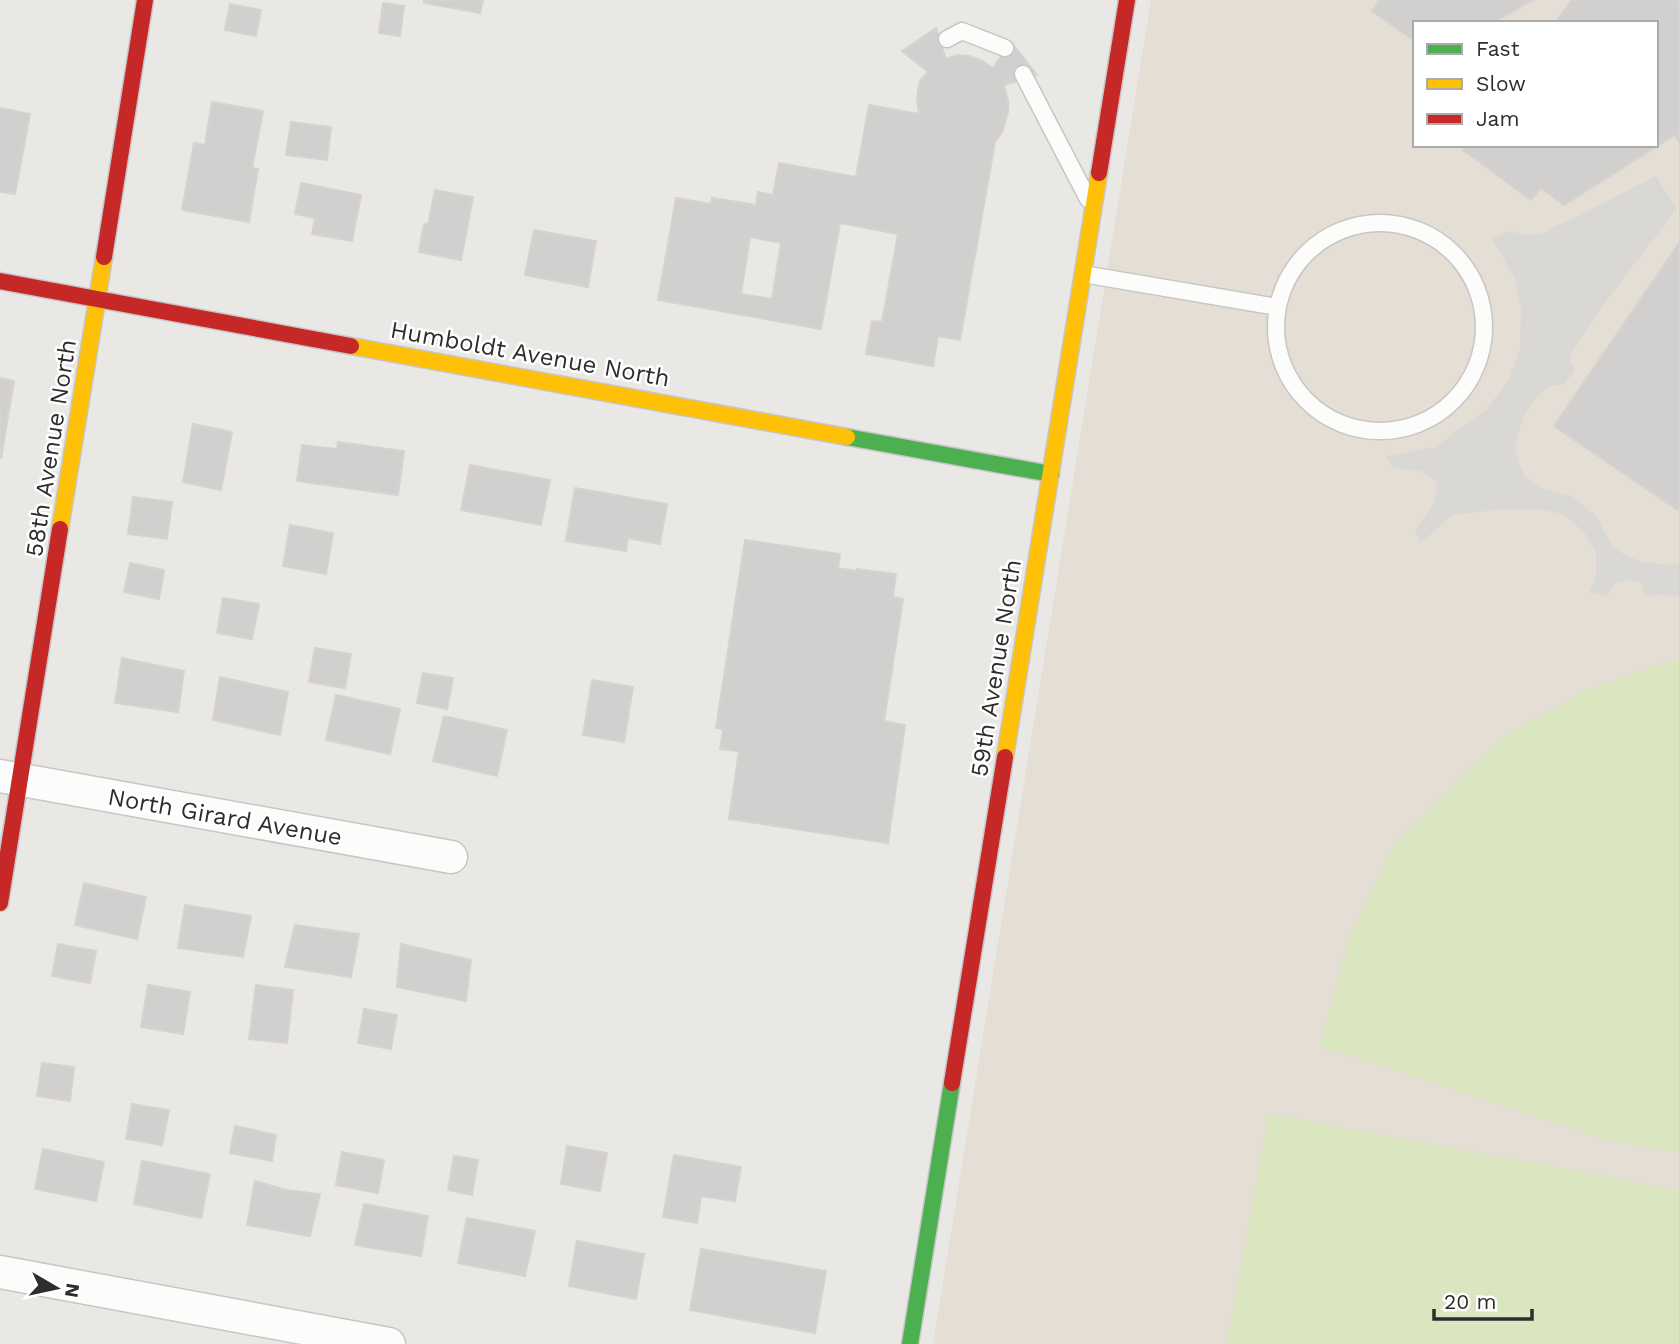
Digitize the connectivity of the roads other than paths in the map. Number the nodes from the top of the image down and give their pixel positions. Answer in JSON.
{"nodes":[{"id":1,"x":145,"y":0,"type":"edge"},
{"id":2,"x":1127,"y":0,"type":"edge"},
{"id":3,"x":947,"y":39,"type":"dead end"},
{"id":4,"x":1005,"y":48,"type":"dead end"},
{"id":5,"x":1023,"y":74,"type":"dead end"},
{"id":6,"x":1093,"y":208,"type":"junction"},
{"id":7,"x":1083,"y":274,"type":"junction"},
{"id":8,"x":0,"y":281,"type":"edge"},
{"id":9,"x":98,"y":300,"type":"junction"},
{"id":10,"x":1277,"y":307,"type":"junction"},
{"id":11,"x":1051,"y":474,"type":"junction"},
{"id":12,"x":10,"y":778,"type":"edge"},
{"id":13,"x":451,"y":857,"type":"dead end"},
{"id":14,"x":0,"y":903,"type":"edge"},
{"id":15,"x":0,"y":1272,"type":"edge"},
{"id":16,"x":390,"y":1344,"type":"edge"},
{"id":17,"x":910,"y":1344,"type":"edge"}],
"edges":[{"from":1,"to":9,"type":"street","name":"58th Avenue North"},
{"from":2,"to":6,"type":"street","name":"59th Avenue North"},
{"from":3,"to":4,"type":"lane"},
{"from":5,"to":6,"type":"lane"},
{"from":6,"to":7,"type":"street","name":"59th Avenue North"},
{"from":7,"to":10,"type":"lane"},
{"from":7,"to":11,"type":"street","name":"59th Avenue North"},
{"from":8,"to":9,"type":"street","name":"Humboldt Avenue North"},
{"from":9,"to":11,"type":"street","name":"Humboldt Avenue North"},
{"from":9,"to":12,"type":"street","name":"58th Avenue North"},
{"from":10,"to":10,"type":"lane"},
{"from":11,"to":17,"type":"street","name":"59th Avenue North"},
{"from":12,"to":13,"type":"street","name":"North Girard Avenue"},
{"from":12,"to":14,"type":"street","name":"58th Avenue North"},
{"from":15,"to":16,"type":"street"}]}
